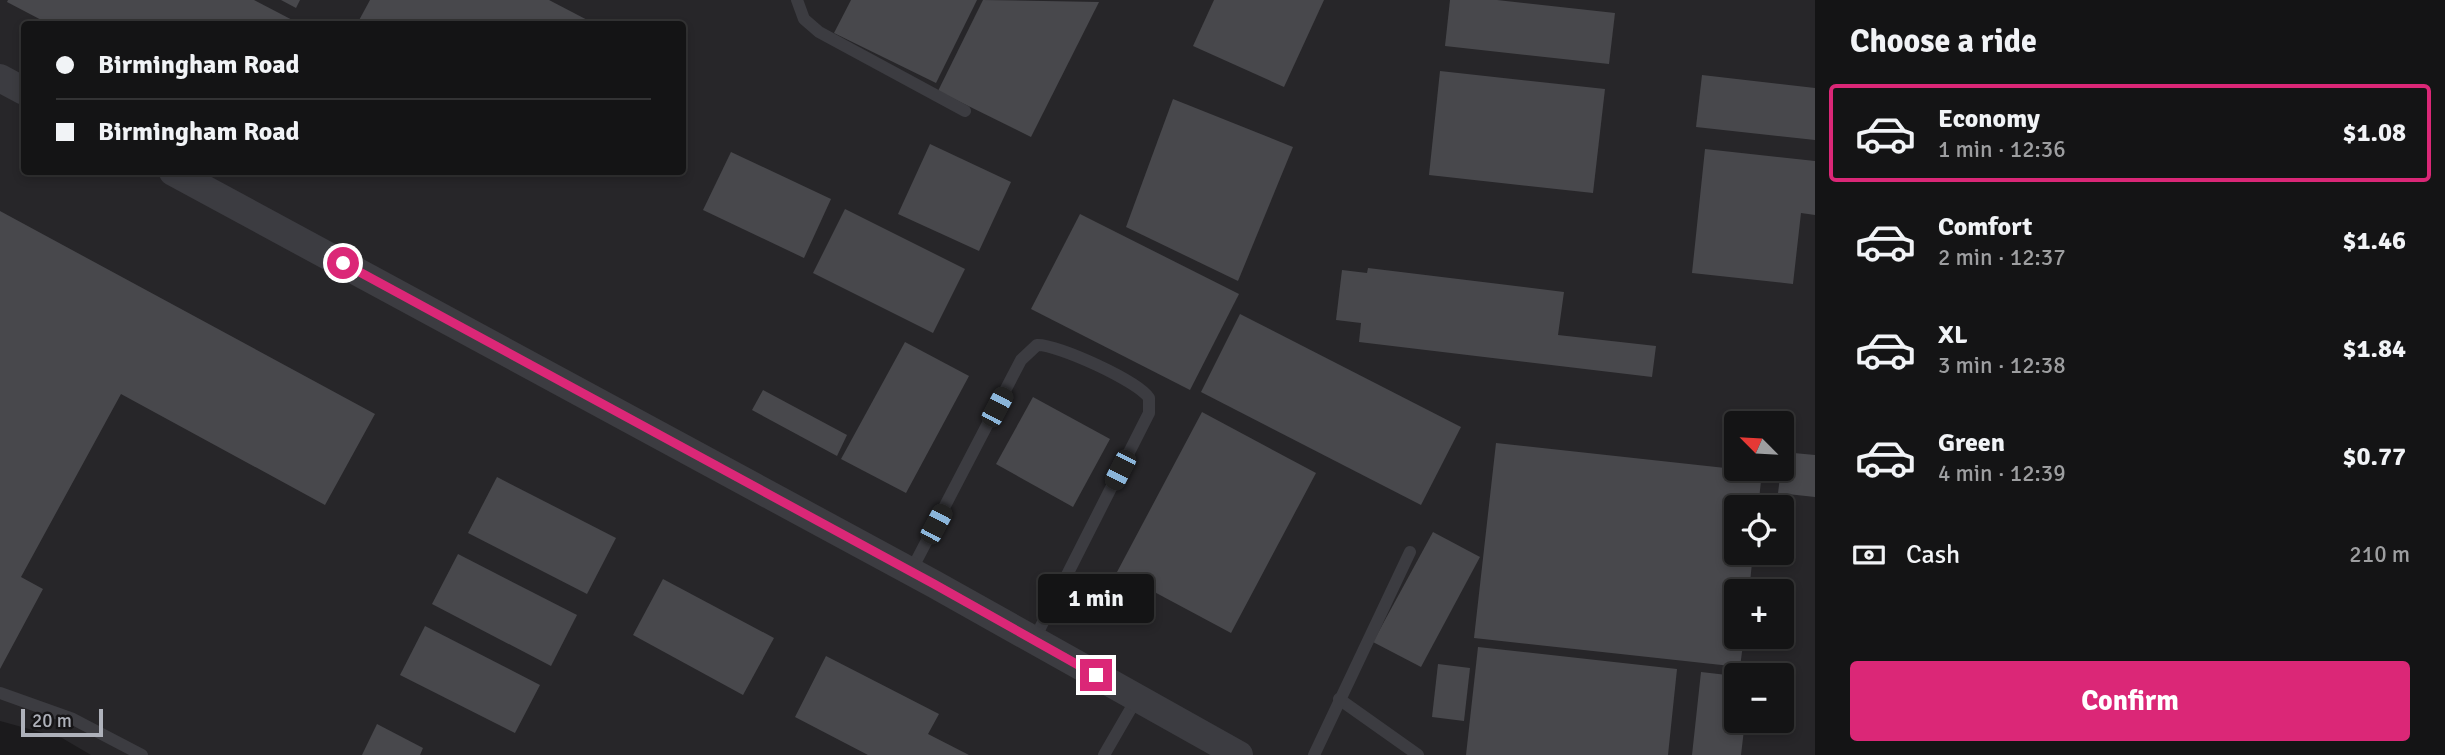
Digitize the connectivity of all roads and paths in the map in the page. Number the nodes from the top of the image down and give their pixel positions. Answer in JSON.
{"nodes":[{"id":1,"x":797,"y":0,"type":"edge"},
{"id":2,"x":0,"y":78,"type":"edge"},
{"id":3,"x":21,"y":89,"type":"edge"},
{"id":4,"x":965,"y":111,"type":"dead end"},
{"id":5,"x":179,"y":175,"type":"edge"},
{"id":6,"x":1410,"y":552,"type":"dead end"},
{"id":7,"x":911,"y":572,"type":"junction"},
{"id":8,"x":1034,"y":640,"type":"junction"},
{"id":9,"x":0,"y":693,"type":"edge"},
{"id":10,"x":1137,"y":698,"type":"junction"},
{"id":11,"x":1339,"y":699,"type":"junction"},
{"id":12,"x":142,"y":755,"type":"edge"},
{"id":13,"x":1104,"y":755,"type":"edge"},
{"id":14,"x":1239,"y":755,"type":"edge"},
{"id":15,"x":1314,"y":755,"type":"edge"},
{"id":16,"x":1418,"y":755,"type":"edge"}],
"edges":[{"from":1,"to":4,"type":"lane"},
{"from":2,"to":3,"type":"street"},
{"from":5,"to":7,"type":"street"},
{"from":6,"to":11,"type":"lane"},
{"from":7,"to":8,"type":"street"},
{"from":7,"to":8,"type":"lane"},
{"from":8,"to":10,"type":"street"},
{"from":9,"to":12,"type":"lane"},
{"from":10,"to":13,"type":"lane"},
{"from":10,"to":14,"type":"street"},
{"from":11,"to":15,"type":"lane"},
{"from":11,"to":16,"type":"lane"}]}
